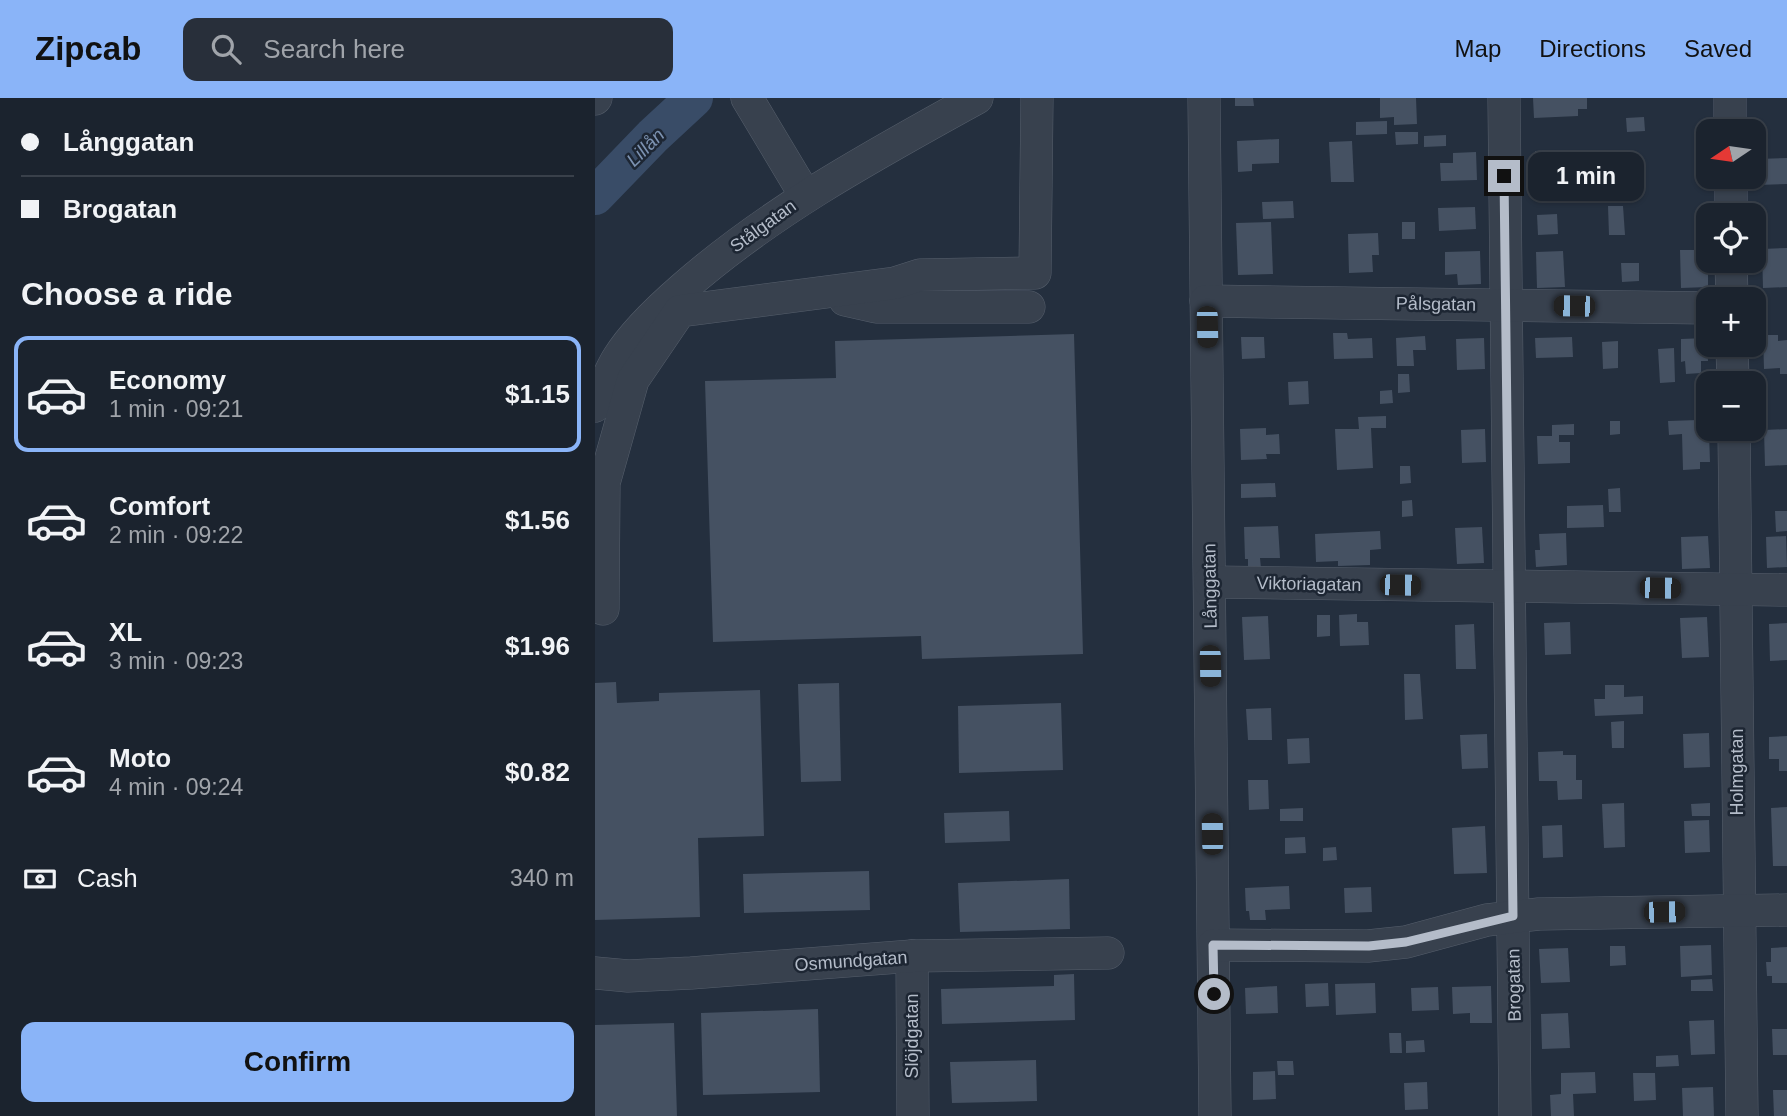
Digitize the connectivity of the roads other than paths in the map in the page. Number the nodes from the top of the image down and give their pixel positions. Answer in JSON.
{"nodes":[{"id":1,"x":977,"y":98,"type":"edge"},
{"id":2,"x":1037,"y":98,"type":"edge"},
{"id":3,"x":1204,"y":98,"type":"edge"},
{"id":4,"x":1504,"y":98,"type":"edge"},
{"id":5,"x":1730,"y":98,"type":"edge"},
{"id":6,"x":749,"y":101,"type":"edge"},
{"id":7,"x":1730,"y":119,"type":"edge"},
{"id":8,"x":805,"y":195,"type":"junction"},
{"id":9,"x":816,"y":295,"type":"junction"},
{"id":10,"x":1206,"y":301,"type":"junction"},
{"id":11,"x":1506,"y":305,"type":"junction"},
{"id":12,"x":1029,"y":307,"type":"dead end"},
{"id":13,"x":1696,"y":308,"type":"edge"},
{"id":14,"x":595,"y":405,"type":"edge"},
{"id":15,"x":1734,"y":441,"type":"edge"},
{"id":16,"x":1210,"y":582,"type":"junction"},
{"id":17,"x":1509,"y":586,"type":"junction"},
{"id":18,"x":1736,"y":589,"type":"junction"},
{"id":19,"x":1787,"y":590,"type":"edge"},
{"id":20,"x":603,"y":609,"type":"dead end"},
{"id":21,"x":1787,"y":910,"type":"edge"},
{"id":22,"x":1738,"y":911,"type":"junction"},
{"id":23,"x":1513,"y":916,"type":"junction"},
{"id":24,"x":1213,"y":945,"type":"junction"},
{"id":25,"x":1108,"y":953,"type":"dead end"},
{"id":26,"x":912,"y":956,"type":"junction"},
{"id":27,"x":595,"y":973,"type":"edge"},
{"id":28,"x":913,"y":1116,"type":"edge"},
{"id":29,"x":1215,"y":1116,"type":"edge"},
{"id":30,"x":1515,"y":1116,"type":"edge"},
{"id":31,"x":1742,"y":1116,"type":"edge"}],
"edges":[{"from":1,"to":8,"type":"street","name":"Stålgatan"},
{"from":2,"to":9,"type":"street"},
{"from":3,"to":10,"type":"street","name":"Långgatan"},
{"from":4,"to":11,"type":"street","name":"Brogatan"},
{"from":5,"to":7,"type":"street"},
{"from":6,"to":8,"type":"street"},
{"from":8,"to":14,"type":"street","name":"Stålgatan"},
{"from":9,"to":12,"type":"street"},
{"from":9,"to":20,"type":"street"},
{"from":10,"to":11,"type":"street","name":"Pålsgatan"},
{"from":10,"to":16,"type":"street","name":"Långgatan"},
{"from":11,"to":13,"type":"street","name":"Pålsgatan"},
{"from":11,"to":17,"type":"street","name":"Brogatan"},
{"from":15,"to":18,"type":"street","name":"Holmgatan"},
{"from":16,"to":17,"type":"street","name":"Viktoriagatan"},
{"from":16,"to":24,"type":"street","name":"Långgatan"},
{"from":17,"to":18,"type":"street","name":"Viktoriagatan"},
{"from":17,"to":23,"type":"street","name":"Brogatan"},
{"from":18,"to":19,"type":"street","name":"Viktoriagatan"},
{"from":18,"to":22,"type":"street","name":"Holmgatan"},
{"from":21,"to":22,"type":"street"},
{"from":22,"to":23,"type":"street"},
{"from":22,"to":31,"type":"street","name":"Holmgatan"},
{"from":23,"to":24,"type":"street"},
{"from":23,"to":30,"type":"street","name":"Brogatan"},
{"from":24,"to":29,"type":"street","name":"Långgatan"},
{"from":25,"to":26,"type":"street","name":"Osmundgatan"},
{"from":26,"to":27,"type":"street","name":"Osmundgatan"},
{"from":26,"to":28,"type":"street","name":"Slöjdgatan"}]}
